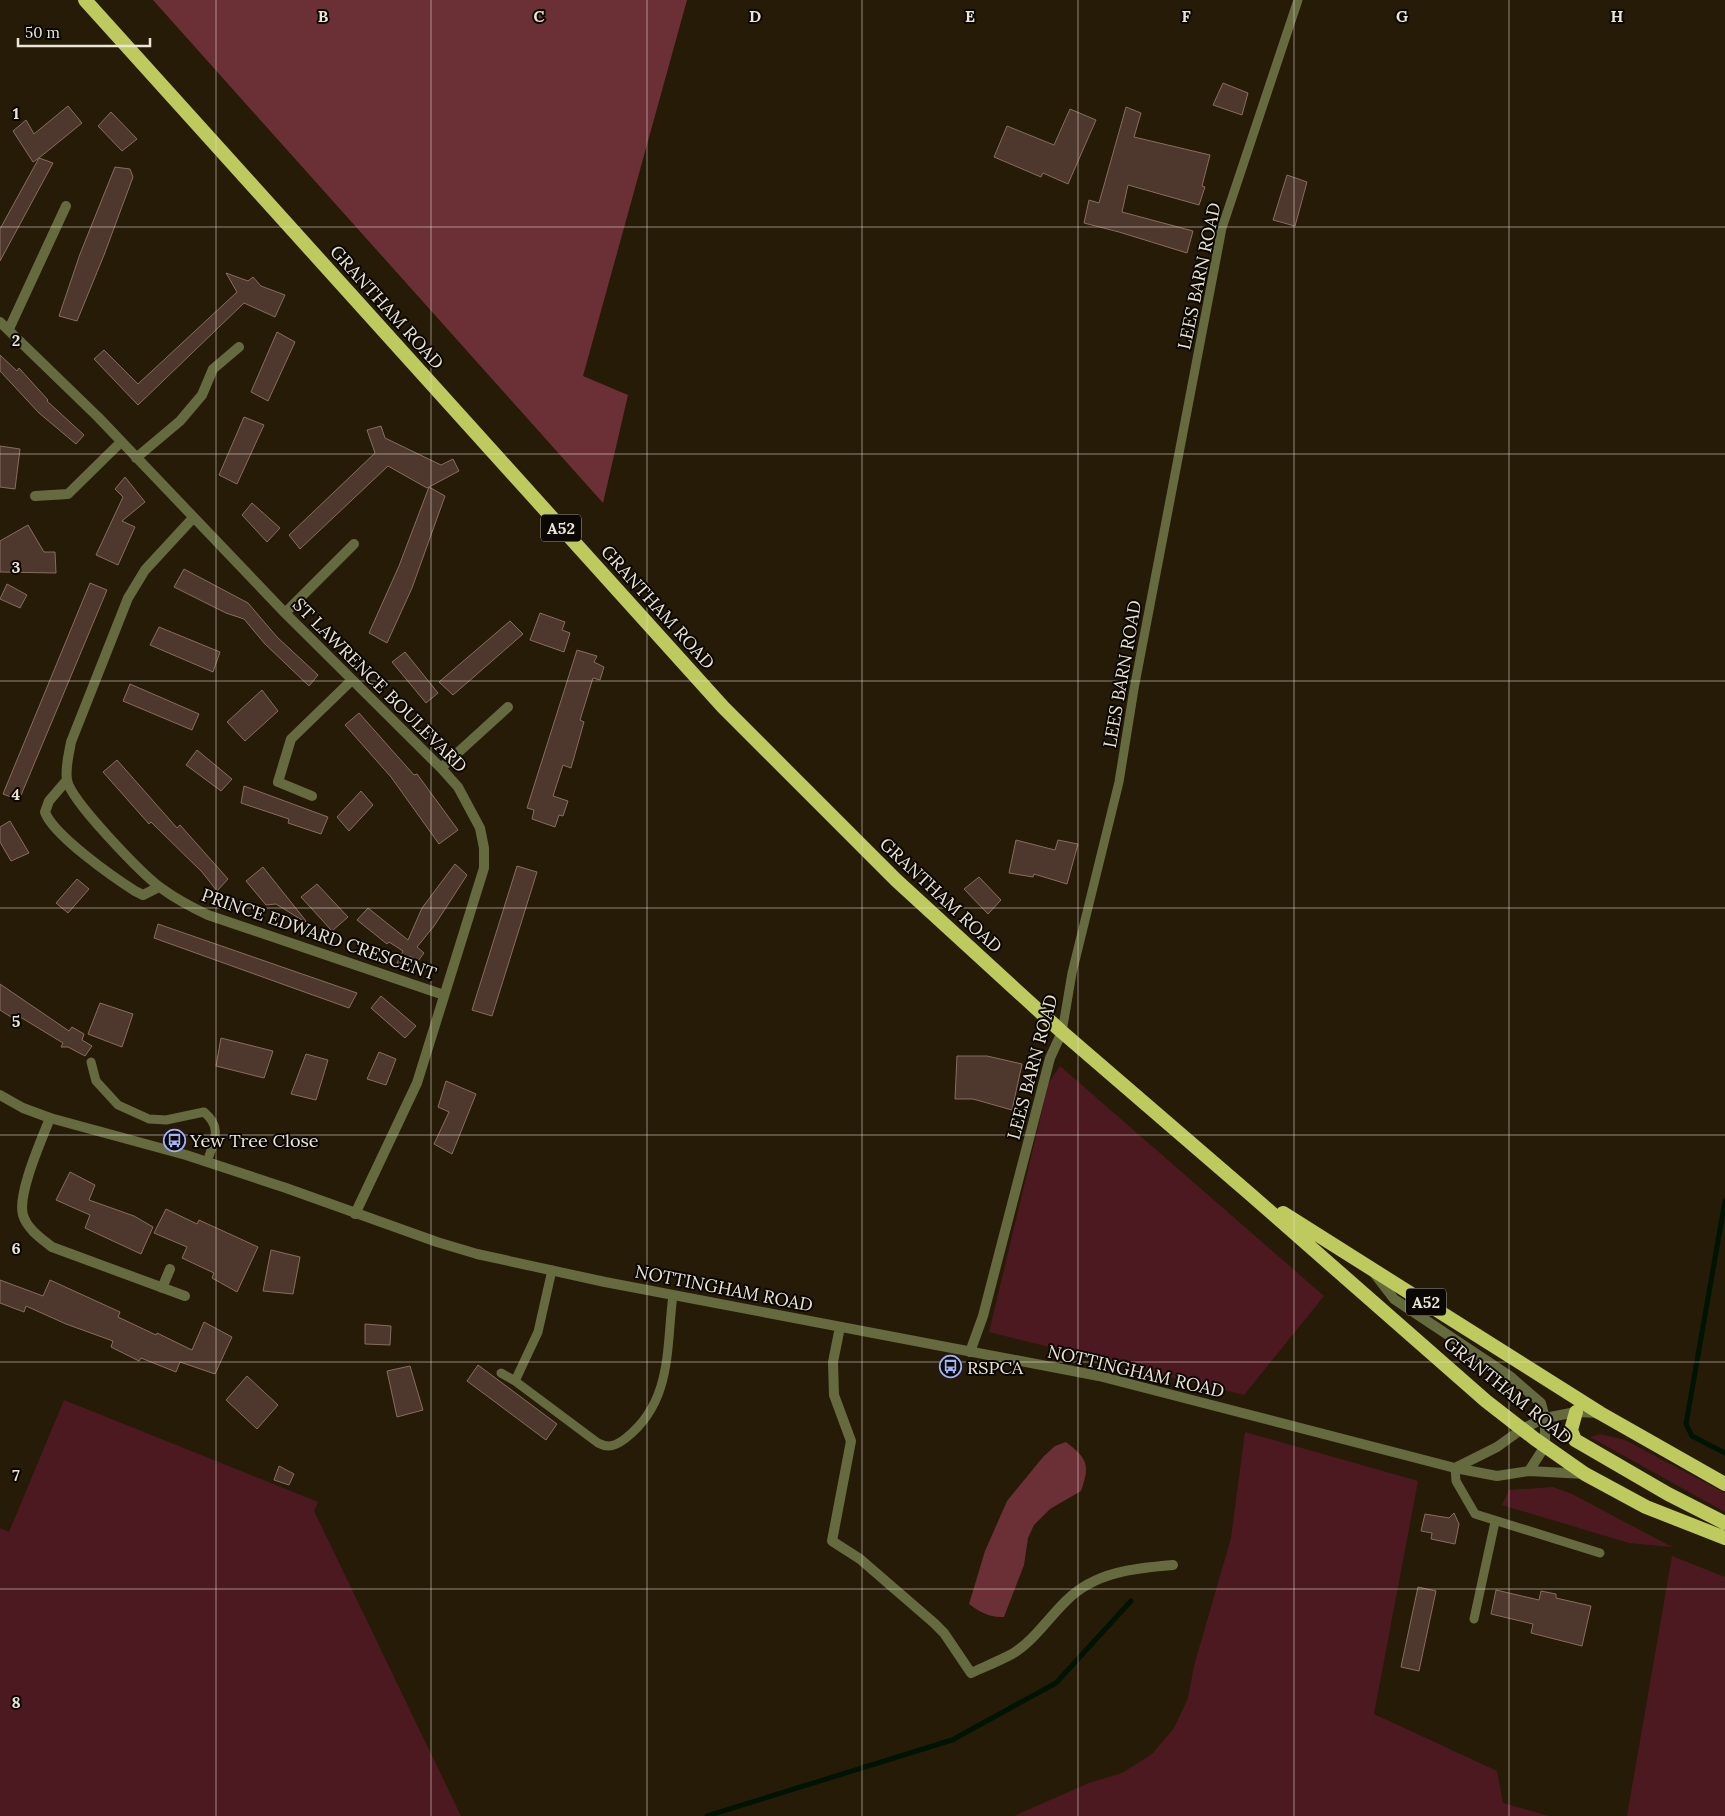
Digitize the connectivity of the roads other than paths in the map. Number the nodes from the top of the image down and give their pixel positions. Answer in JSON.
{"nodes":[{"id":1,"x":85,"y":0,"type":"edge"},
{"id":2,"x":1298,"y":0,"type":"edge"},
{"id":3,"x":66,"y":206,"type":"dead end"},
{"id":4,"x":0,"y":322,"type":"edge"},
{"id":5,"x":9,"y":329,"type":"junction"},
{"id":6,"x":239,"y":346,"type":"dead end"},
{"id":7,"x":121,"y":442,"type":"junction"},
{"id":8,"x":136,"y":458,"type":"junction"},
{"id":9,"x":35,"y":496,"type":"dead end"},
{"id":10,"x":193,"y":518,"type":"junction"},
{"id":11,"x":354,"y":544,"type":"dead end"},
{"id":12,"x":286,"y":613,"type":"junction"},
{"id":13,"x":352,"y":680,"type":"junction"},
{"id":14,"x":508,"y":707,"type":"dead end"},
{"id":15,"x":441,"y":768,"type":"junction"},
{"id":16,"x":67,"y":780,"type":"junction"},
{"id":17,"x":312,"y":796,"type":"dead end"},
{"id":18,"x":159,"y":887,"type":"junction"},
{"id":19,"x":444,"y":995,"type":"junction"},
{"id":20,"x":1062,"y":1032,"type":"junction"},
{"id":21,"x":91,"y":1062,"type":"dead end"},
{"id":22,"x":0,"y":1095,"type":"edge"},
{"id":23,"x":50,"y":1118,"type":"junction"},
{"id":24,"x":207,"y":1162,"type":"junction"},
{"id":25,"x":1250,"y":1194,"type":"junction"},
{"id":26,"x":355,"y":1214,"type":"junction"},
{"id":27,"x":1367,"y":1265,"type":"junction"},
{"id":28,"x":170,"y":1269,"type":"dead end"},
{"id":29,"x":552,"y":1270,"type":"junction"},
{"id":30,"x":162,"y":1288,"type":"junction"},
{"id":31,"x":673,"y":1295,"type":"junction"},
{"id":32,"x":185,"y":1296,"type":"dead end"},
{"id":33,"x":840,"y":1327,"type":"junction"},
{"id":34,"x":970,"y":1352,"type":"junction"},
{"id":35,"x":501,"y":1373,"type":"dead end"},
{"id":36,"x":515,"y":1381,"type":"junction"},
{"id":37,"x":1576,"y":1412,"type":"junction"},
{"id":38,"x":1600,"y":1413,"type":"junction"},
{"id":39,"x":1545,"y":1418,"type":"junction"},
{"id":40,"x":1522,"y":1429,"type":"junction"},
{"id":41,"x":1546,"y":1446,"type":"junction"},
{"id":42,"x":1455,"y":1468,"type":"junction"},
{"id":43,"x":1529,"y":1471,"type":"junction"},
{"id":44,"x":1585,"y":1474,"type":"junction"},
{"id":45,"x":1725,"y":1484,"type":"edge"},
{"id":46,"x":1495,"y":1522,"type":"junction"},
{"id":47,"x":1725,"y":1523,"type":"edge"},
{"id":48,"x":1725,"y":1538,"type":"edge"},
{"id":49,"x":1600,"y":1553,"type":"dead end"},
{"id":50,"x":1173,"y":1565,"type":"dead end"},
{"id":51,"x":1474,"y":1618,"type":"dead end"}],
"edges":[{"from":1,"to":20,"type":"highway","name":"GRANTHAM ROAD","number":"A52"},
{"from":2,"to":20,"type":"lane","name":"LEES BARN ROAD"},
{"from":3,"to":5,"type":"street"},
{"from":4,"to":5,"type":"street","name":"ST LAWRENCE BOULEVARD"},
{"from":5,"to":7,"type":"street","name":"ST LAWRENCE BOULEVARD"},
{"from":6,"to":8,"type":"street"},
{"from":7,"to":8,"type":"street","name":"ST LAWRENCE BOULEVARD"},
{"from":7,"to":9,"type":"street"},
{"from":8,"to":10,"type":"street","name":"ST LAWRENCE BOULEVARD"},
{"from":10,"to":12,"type":"street","name":"ST LAWRENCE BOULEVARD"},
{"from":10,"to":16,"type":"street"},
{"from":11,"to":12,"type":"street"},
{"from":12,"to":13,"type":"street","name":"ST LAWRENCE BOULEVARD"},
{"from":13,"to":15,"type":"street","name":"ST LAWRENCE BOULEVARD"},
{"from":13,"to":17,"type":"street"},
{"from":14,"to":15,"type":"street"},
{"from":15,"to":19,"type":"street","name":"ST LAWRENCE BOULEVARD"},
{"from":16,"to":18,"type":"street","name":"PRINCE EDWARD CRESCENT"},
{"from":16,"to":18,"type":"street"},
{"from":18,"to":19,"type":"street","name":"PRINCE EDWARD CRESCENT"},
{"from":19,"to":26,"type":"street","name":"ST LAWRENCE BOULEVARD"},
{"from":20,"to":25,"type":"highway","name":"GRANTHAM ROAD","number":"A52"},
{"from":20,"to":34,"type":"street","name":"LEES BARN ROAD"},
{"from":21,"to":24,"type":"lane"},
{"from":22,"to":23,"type":"street","name":"NOTTINGHAM ROAD"},
{"from":23,"to":24,"type":"street","name":"NOTTINGHAM ROAD"},
{"from":23,"to":30,"type":"street"},
{"from":24,"to":26,"type":"street","name":"NOTTINGHAM ROAD"},
{"from":25,"to":27,"type":"highway","name":"GRANTHAM ROAD","number":"A52"},
{"from":25,"to":40,"type":"highway","name":"GRANTHAM ROAD","number":"A52"},
{"from":26,"to":29,"type":"street","name":"NOTTINGHAM ROAD"},
{"from":27,"to":38,"type":"highway","name":"GRANTHAM ROAD","number":"A52"},
{"from":27,"to":39,"type":"street"},
{"from":28,"to":30,"type":"street"},
{"from":29,"to":31,"type":"street","name":"NOTTINGHAM ROAD"},
{"from":29,"to":36,"type":"lane"},
{"from":30,"to":32,"type":"street"},
{"from":31,"to":33,"type":"street","name":"NOTTINGHAM ROAD"},
{"from":31,"to":36,"type":"lane"},
{"from":33,"to":34,"type":"street","name":"NOTTINGHAM ROAD"},
{"from":33,"to":50,"type":"street"},
{"from":34,"to":42,"type":"street","name":"NOTTINGHAM ROAD"},
{"from":35,"to":36,"type":"lane"},
{"from":37,"to":38,"type":"street"},
{"from":37,"to":39,"type":"street"},
{"from":37,"to":47,"type":"highway"},
{"from":38,"to":45,"type":"highway","number":"A52"},
{"from":39,"to":40,"type":"street"},
{"from":39,"to":41,"type":"street"},
{"from":40,"to":41,"type":"highway","name":"GRANTHAM ROAD","number":"A52"},
{"from":40,"to":42,"type":"street"},
{"from":41,"to":43,"type":"street"},
{"from":41,"to":44,"type":"highway","name":"GRANTHAM ROAD","number":"A52"},
{"from":42,"to":43,"type":"street","name":"NOTTINGHAM ROAD"},
{"from":42,"to":46,"type":"lane"},
{"from":43,"to":44,"type":"street","name":"NOTTINGHAM ROAD"},
{"from":44,"to":48,"type":"highway","number":"A52"},
{"from":46,"to":49,"type":"lane"},
{"from":46,"to":51,"type":"lane"}]}
